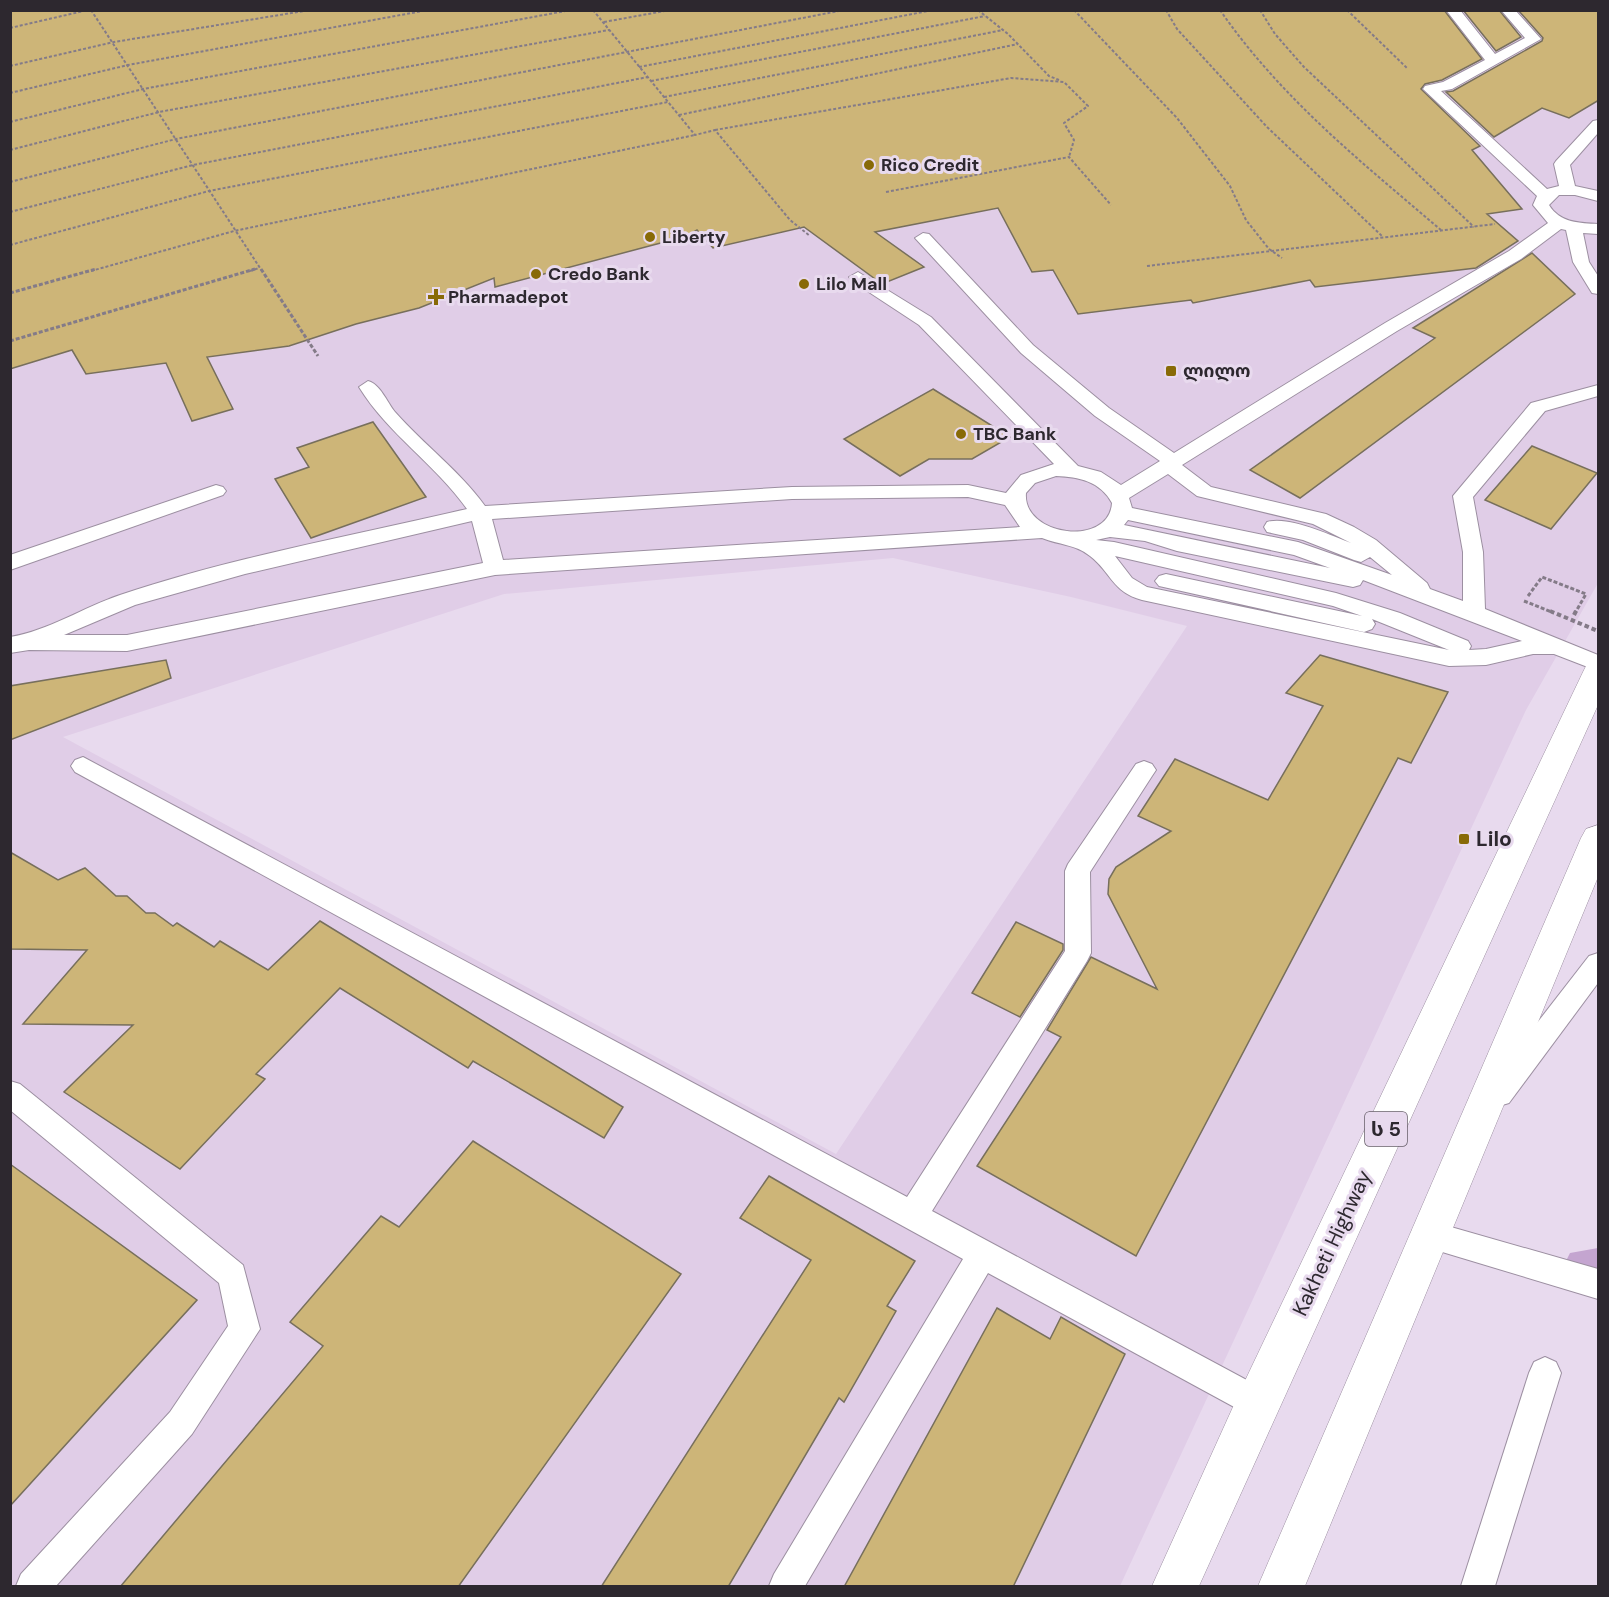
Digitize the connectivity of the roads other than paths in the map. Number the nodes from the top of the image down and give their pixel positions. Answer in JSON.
{"nodes":[{"id":1,"x":1452,"y":10,"type":"edge"},
{"id":2,"x":1507,"y":10,"type":"edge"},
{"id":3,"x":1493,"y":61,"type":"junction"},
{"id":4,"x":1599,"y":124,"type":"edge"},
{"id":5,"x":1568,"y":191,"type":"junction"},
{"id":6,"x":1546,"y":196,"type":"junction"},
{"id":7,"x":1599,"y":196,"type":"edge"},
{"id":8,"x":1561,"y":222,"type":"junction"},
{"id":9,"x":1599,"y":229,"type":"edge"},
{"id":10,"x":1599,"y":237,"type":"edge"},
{"id":11,"x":923,"y":238,"type":"dead end"},
{"id":12,"x":1581,"y":262,"type":"junction"},
{"id":13,"x":1599,"y":274,"type":"edge"},
{"id":14,"x":858,"y":277,"type":"dead end"},
{"id":15,"x":1599,"y":289,"type":"edge"},
{"id":16,"x":368,"y":387,"type":"dead end"},
{"id":17,"x":1599,"y":390,"type":"edge"},
{"id":18,"x":1172,"y":463,"type":"junction"},
{"id":19,"x":1071,"y":470,"type":"junction"},
{"id":20,"x":216,"y":491,"type":"dead end"},
{"id":21,"x":1014,"y":501,"type":"junction"},
{"id":22,"x":1120,"y":503,"type":"junction"},
{"id":23,"x":479,"y":513,"type":"junction"},
{"id":24,"x":1110,"y":529,"type":"junction"},
{"id":25,"x":1041,"y":532,"type":"junction"},
{"id":26,"x":1093,"y":549,"type":"junction"},
{"id":27,"x":10,"y":563,"type":"edge"},
{"id":28,"x":495,"y":568,"type":"junction"},
{"id":29,"x":1397,"y":578,"type":"junction"},
{"id":30,"x":1474,"y":613,"type":"junction"},
{"id":31,"x":20,"y":643,"type":"edge"},
{"id":32,"x":1556,"y":646,"type":"junction"},
{"id":33,"x":1492,"y":656,"type":"junction"},
{"id":34,"x":1599,"y":663,"type":"edge"},
{"id":35,"x":1599,"y":672,"type":"edge"},
{"id":36,"x":83,"y":766,"type":"dead end"},
{"id":37,"x":1144,"y":770,"type":"dead end"},
{"id":38,"x":1599,"y":838,"type":"edge"},
{"id":39,"x":1599,"y":964,"type":"edge"},
{"id":40,"x":10,"y":1093,"type":"edge"},
{"id":41,"x":1479,"y":1119,"type":"junction"},
{"id":42,"x":912,"y":1216,"type":"junction"},
{"id":43,"x":1430,"y":1235,"type":"junction"},
{"id":44,"x":981,"y":1255,"type":"junction"},
{"id":45,"x":1599,"y":1284,"type":"edge"},
{"id":46,"x":1545,"y":1373,"type":"dead end"},
{"id":47,"x":1258,"y":1403,"type":"junction"},
{"id":48,"x":33,"y":1587,"type":"edge"},
{"id":49,"x":786,"y":1587,"type":"edge"},
{"id":50,"x":1176,"y":1587,"type":"edge"},
{"id":51,"x":1281,"y":1587,"type":"edge"},
{"id":52,"x":1478,"y":1587,"type":"edge"}],
"edges":[{"from":1,"to":3,"type":"lane"},
{"from":2,"to":3,"type":"lane"},
{"from":3,"to":6,"type":"lane"},
{"from":4,"to":5,"type":"lane"},
{"from":5,"to":6,"type":"lane"},
{"from":5,"to":7,"type":"lane"},
{"from":6,"to":8,"type":"lane"},
{"from":8,"to":9,"type":"lane"},
{"from":8,"to":10,"type":"lane"},
{"from":8,"to":12,"type":"lane"},
{"from":8,"to":18,"type":"lane"},
{"from":11,"to":18,"type":"lane"},
{"from":12,"to":13,"type":"lane"},
{"from":12,"to":15,"type":"lane"},
{"from":14,"to":19,"type":"lane"},
{"from":16,"to":23,"type":"lane"},
{"from":17,"to":30,"type":"lane"},
{"from":18,"to":22,"type":"lane"},
{"from":18,"to":29,"type":"lane"},
{"from":19,"to":21,"type":"lane"},
{"from":19,"to":22,"type":"lane"},
{"from":20,"to":27,"type":"lane"},
{"from":21,"to":23,"type":"lane"},
{"from":21,"to":25,"type":"lane"},
{"from":22,"to":24,"type":"lane"},
{"from":22,"to":29,"type":"lane"},
{"from":23,"to":28,"type":"lane"},
{"from":23,"to":31,"type":"lane"},
{"from":24,"to":26,"type":"lane"},
{"from":24,"to":29,"type":"lane"},
{"from":25,"to":26,"type":"lane"},
{"from":25,"to":28,"type":"lane"},
{"from":26,"to":33,"type":"lane"},
{"from":26,"to":33,"type":"lane"},
{"from":28,"to":31,"type":"lane"},
{"from":29,"to":30,"type":"lane"},
{"from":30,"to":32,"type":"lane"},
{"from":32,"to":33,"type":"lane"},
{"from":32,"to":34,"type":"lane"},
{"from":35,"to":47,"type":"highway","name":"Kakheti Highway","number":"ს 5"},
{"from":36,"to":42,"type":"lane"},
{"from":37,"to":42,"type":"lane"},
{"from":38,"to":41,"type":"highway"},
{"from":39,"to":41,"type":"lane"},
{"from":40,"to":48,"type":"lane"},
{"from":41,"to":43,"type":"highway"},
{"from":42,"to":44,"type":"lane"},
{"from":43,"to":45,"type":"lane"},
{"from":43,"to":51,"type":"highway"},
{"from":44,"to":47,"type":"lane"},
{"from":44,"to":49,"type":"lane"},
{"from":46,"to":52,"type":"lane"},
{"from":47,"to":50,"type":"highway","name":"Kakheti Highway","number":"ს 5"}]}
